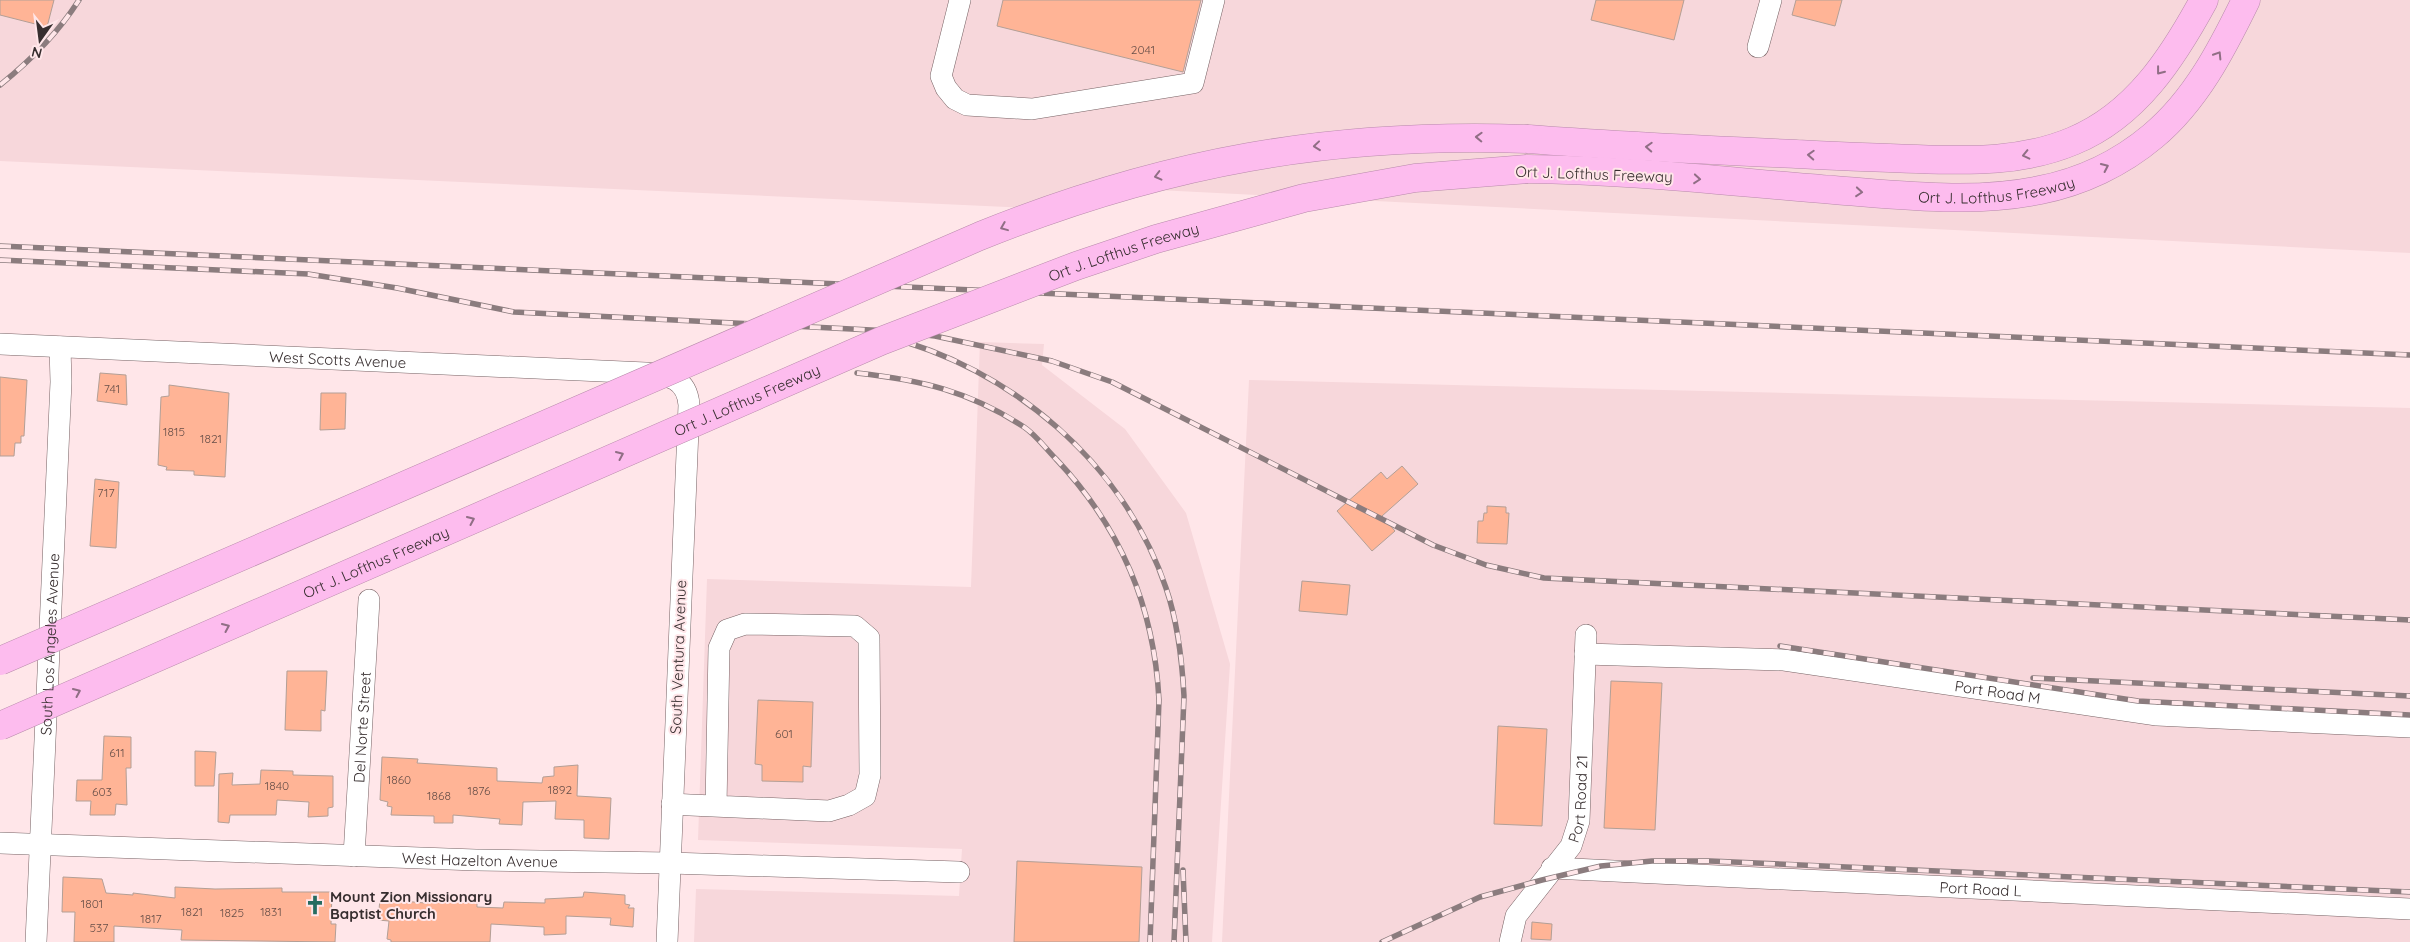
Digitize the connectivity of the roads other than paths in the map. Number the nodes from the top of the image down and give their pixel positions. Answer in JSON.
{"nodes":[{"id":1,"x":960,"y":0,"type":"edge"},
{"id":2,"x":1214,"y":0,"type":"edge"},
{"id":3,"x":1771,"y":0,"type":"edge"},
{"id":4,"x":2204,"y":0,"type":"edge"},
{"id":5,"x":2246,"y":0,"type":"edge"},
{"id":6,"x":1758,"y":47,"type":"dead end"},
{"id":7,"x":0,"y":344,"type":"edge"},
{"id":8,"x":60,"y":347,"type":"junction"},
{"id":9,"x":674,"y":377,"type":"joint"},
{"id":10,"x":369,"y":600,"type":"dead end"},
{"id":11,"x":1586,"y":644,"type":"joint"},
{"id":12,"x":0,"y":661,"type":"edge"},
{"id":13,"x":0,"y":726,"type":"edge"},
{"id":14,"x":2410,"y":728,"type":"edge"},
{"id":15,"x":672,"y":804,"type":"junction"},
{"id":16,"x":716,"y":806,"type":"junction"},
{"id":17,"x":0,"y":842,"type":"edge"},
{"id":18,"x":40,"y":844,"type":"junction"},
{"id":19,"x":354,"y":856,"type":"junction"},
{"id":20,"x":670,"y":863,"type":"junction"},
{"id":21,"x":1552,"y":868,"type":"junction"},
{"id":22,"x":960,"y":872,"type":"dead end"},
{"id":23,"x":2410,"y":909,"type":"edge"},
{"id":24,"x":36,"y":942,"type":"edge"},
{"id":25,"x":667,"y":942,"type":"edge"},
{"id":26,"x":1510,"y":942,"type":"edge"}],
"edges":[{"from":1,"to":2,"type":"street"},
{"from":3,"to":6,"type":"street"},
{"from":4,"to":12,"type":"highway","name":"Ort J. Lofthus Freeway","one_way":true,"bridge":true},
{"from":13,"to":5,"type":"highway","name":"Ort J. Lofthus Freeway","one_way":true,"bridge":true},
{"from":7,"to":8,"type":"street","name":"West Scotts Avenue"},
{"from":8,"to":9,"type":"street","name":"West Scotts Avenue"},
{"from":8,"to":18,"type":"street","name":"South Los Angeles Avenue"},
{"from":9,"to":15,"type":"street","name":"South Ventura Avenue"},
{"from":10,"to":19,"type":"street","name":"Del Norte Street"},
{"from":11,"to":14,"type":"street","name":"Port Road M"},
{"from":11,"to":21,"type":"street","name":"Port Road 21"},
{"from":15,"to":16,"type":"street"},
{"from":15,"to":20,"type":"street","name":"South Ventura Avenue"},
{"from":16,"to":16,"type":"street"},
{"from":17,"to":18,"type":"street","name":"West Hazelton Avenue"},
{"from":18,"to":19,"type":"street","name":"West Hazelton Avenue"},
{"from":18,"to":24,"type":"street","name":"South Los Angeles Avenue"},
{"from":19,"to":20,"type":"street","name":"West Hazelton Avenue"},
{"from":20,"to":22,"type":"street","name":"West Hazelton Avenue"},
{"from":20,"to":25,"type":"street","name":"South Ventura Avenue"},
{"from":21,"to":23,"type":"street","name":"Port Road L"},
{"from":21,"to":26,"type":"street","name":"Port Road 21"}]}
